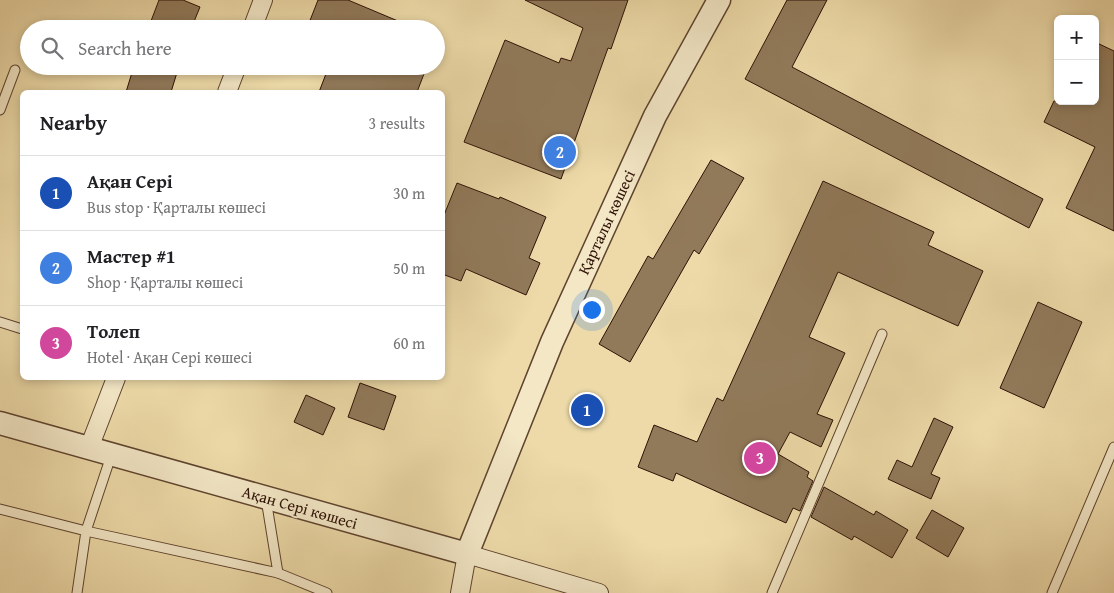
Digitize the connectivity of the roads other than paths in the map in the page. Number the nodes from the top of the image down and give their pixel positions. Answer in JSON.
{"nodes":[{"id":1,"x":263,"y":0,"type":"edge"},
{"id":2,"x":719,"y":0,"type":"edge"},
{"id":3,"x":255,"y":20,"type":"edge"},
{"id":4,"x":15,"y":70,"type":"dead end"},
{"id":5,"x":234,"y":75,"type":"edge"},
{"id":6,"x":228,"y":90,"type":"edge"},
{"id":7,"x":0,"y":110,"type":"edge"},
{"id":8,"x":0,"y":322,"type":"edge"},
{"id":9,"x":20,"y":328,"type":"edge"},
{"id":10,"x":882,"y":334,"type":"dead end"},
{"id":11,"x":115,"y":380,"type":"edge"},
{"id":12,"x":0,"y":423,"type":"edge"},
{"id":13,"x":1114,"y":447,"type":"edge"},
{"id":14,"x":89,"y":448,"type":"junction"},
{"id":15,"x":112,"y":453,"type":"junction"},
{"id":16,"x":265,"y":496,"type":"junction"},
{"id":17,"x":0,"y":508,"type":"edge"},
{"id":18,"x":86,"y":531,"type":"junction"},
{"id":19,"x":467,"y":554,"type":"junction"},
{"id":20,"x":278,"y":573,"type":"junction"},
{"id":21,"x":77,"y":593,"type":"edge"},
{"id":22,"x":327,"y":593,"type":"edge"},
{"id":23,"x":460,"y":593,"type":"edge"},
{"id":24,"x":599,"y":593,"type":"edge"},
{"id":25,"x":772,"y":593,"type":"edge"},
{"id":26,"x":1052,"y":593,"type":"edge"}],
"edges":[{"from":1,"to":3,"type":"street"},
{"from":2,"to":19,"type":"street","name":"Қарталы көшесі"},
{"from":4,"to":7,"type":"lane"},
{"from":5,"to":6,"type":"street"},
{"from":8,"to":9,"type":"lane"},
{"from":10,"to":25,"type":"lane"},
{"from":11,"to":14,"type":"street"},
{"from":12,"to":14,"type":"street","name":"Ақан Сері көшесі"},
{"from":13,"to":26,"type":"lane"},
{"from":14,"to":15,"type":"street","name":"Ақан Сері көшесі"},
{"from":15,"to":16,"type":"street","name":"Ақан Сері көшесі"},
{"from":15,"to":18,"type":"lane"},
{"from":16,"to":19,"type":"street","name":"Ақан Сері көшесі"},
{"from":16,"to":20,"type":"lane"},
{"from":17,"to":18,"type":"lane"},
{"from":18,"to":20,"type":"lane"},
{"from":18,"to":21,"type":"lane"},
{"from":19,"to":23,"type":"street","name":"Қарталы көшесі"},
{"from":19,"to":24,"type":"street","name":"Ақан Сері көшесі"},
{"from":20,"to":22,"type":"lane"}]}
